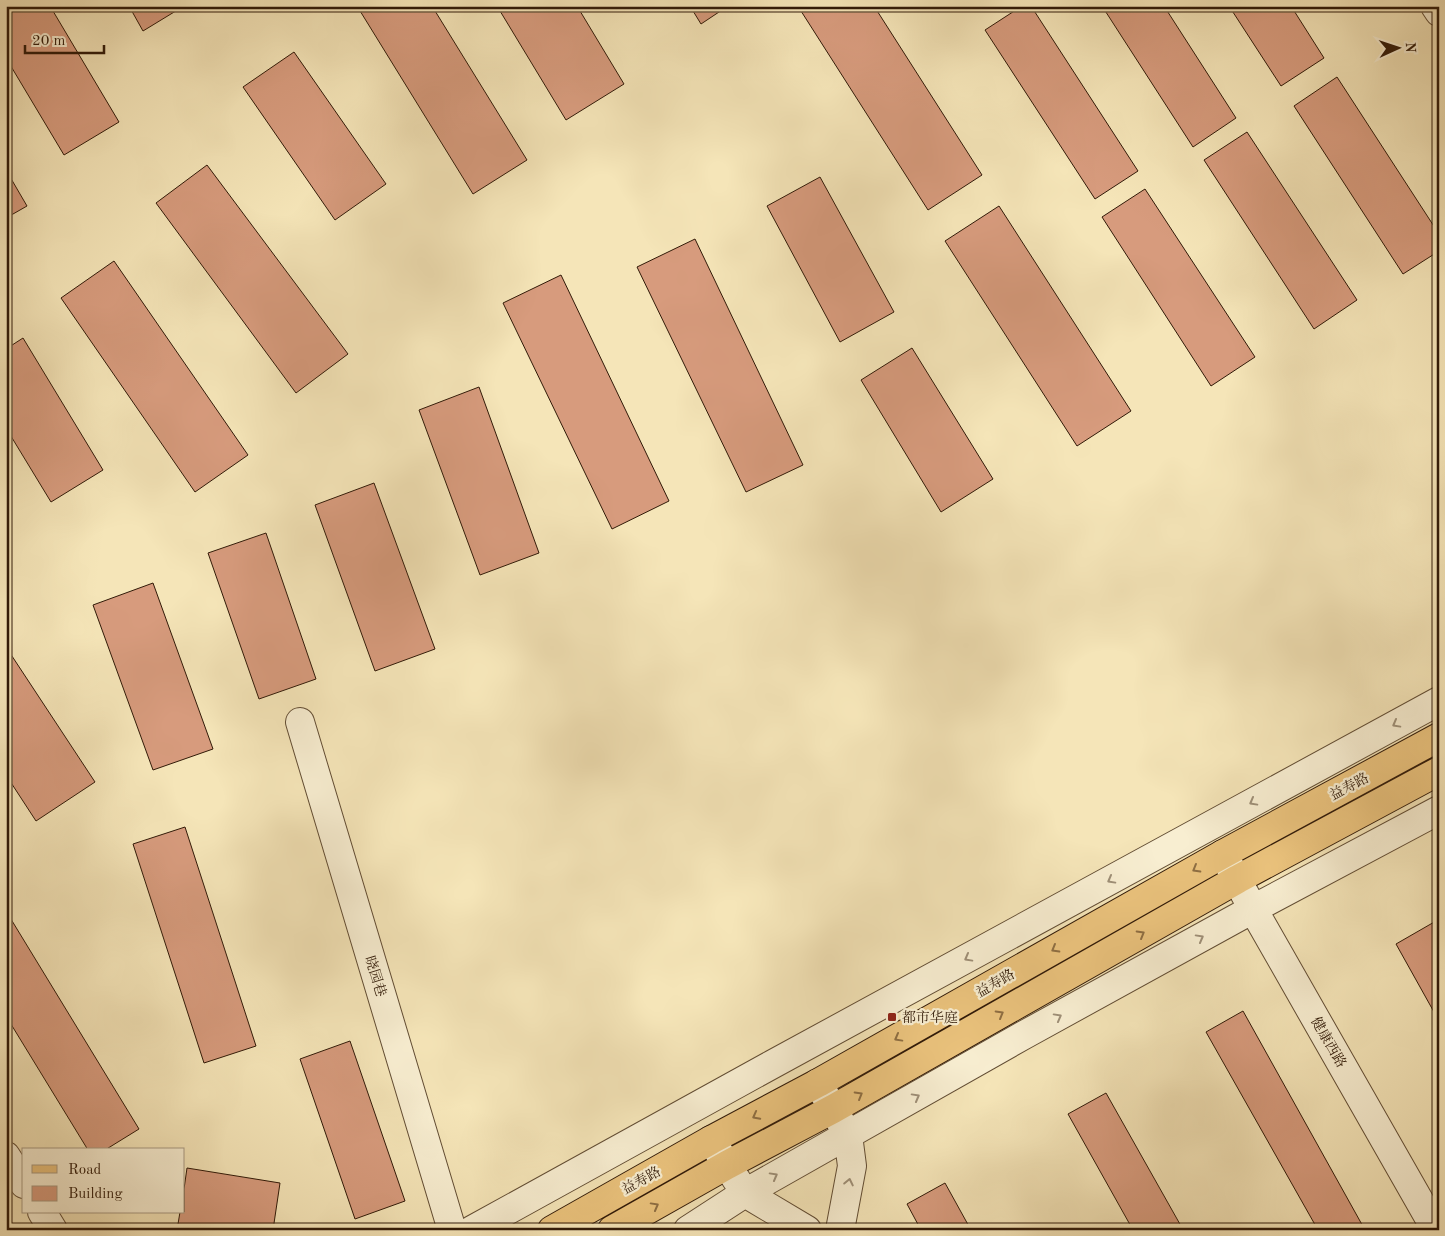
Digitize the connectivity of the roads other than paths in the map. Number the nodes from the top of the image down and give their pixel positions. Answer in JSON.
{"nodes":[{"id":1,"x":1435,"y":6,"type":"edge"},
{"id":2,"x":1439,"y":12,"type":"edge"},
{"id":3,"x":1439,"y":701,"type":"edge"},
{"id":4,"x":300,"y":722,"type":"dead end"},
{"id":5,"x":1439,"y":737,"type":"edge"},
{"id":6,"x":1439,"y":771,"type":"edge"},
{"id":7,"x":1439,"y":810,"type":"edge"},
{"id":8,"x":1223,"y":854,"type":"junction"},
{"id":9,"x":1238,"y":879,"type":"junction"},
{"id":10,"x":1253,"y":909,"type":"junction"},
{"id":11,"x":818,"y":1083,"type":"junction"},
{"id":12,"x":833,"y":1110,"type":"junction"},
{"id":13,"x":848,"y":1135,"type":"junction"},
{"id":14,"x":711,"y":1140,"type":"junction"},
{"id":15,"x":6,"y":1156,"type":"edge"},
{"id":16,"x":728,"y":1165,"type":"junction"},
{"id":17,"x":22,"y":1181,"type":"edge"},
{"id":18,"x":745,"y":1193,"type":"junction"},
{"id":19,"x":43,"y":1214,"type":"edge"},
{"id":20,"x":53,"y":1230,"type":"edge"},
{"id":21,"x":452,"y":1230,"type":"edge"},
{"id":22,"x":472,"y":1230,"type":"edge"},
{"id":23,"x":552,"y":1230,"type":"edge"},
{"id":24,"x":612,"y":1230,"type":"edge"},
{"id":25,"x":688,"y":1230,"type":"edge"},
{"id":26,"x":807,"y":1230,"type":"edge"},
{"id":27,"x":840,"y":1230,"type":"edge"},
{"id":28,"x":1436,"y":1230,"type":"edge"}],
"edges":[{"from":1,"to":2,"type":"street"},
{"from":3,"to":22,"type":"street","one_way":true},
{"from":4,"to":21,"type":"street","name":"晓园巷"},
{"from":5,"to":8,"type":"main road","name":"益寿路"},
{"from":6,"to":9,"type":"main road"},
{"from":7,"to":10,"type":"street"},
{"from":8,"to":9,"type":"street","name":"健康西路"},
{"from":8,"to":11,"type":"main road","name":"益寿路","one_way":true},
{"from":9,"to":10,"type":"street","name":"健康西路"},
{"from":12,"to":9,"type":"main road","one_way":true},
{"from":13,"to":10,"type":"street","one_way":true},
{"from":10,"to":28,"type":"street","name":"健康西路"},
{"from":11,"to":12,"type":"street"},
{"from":11,"to":14,"type":"main road","name":"益寿路","one_way":true},
{"from":12,"to":13,"type":"street"},
{"from":12,"to":16,"type":"main road"},
{"from":18,"to":13,"type":"street","one_way":true},
{"from":27,"to":13,"type":"street","one_way":true},
{"from":14,"to":16,"type":"street"},
{"from":14,"to":23,"type":"main road","name":"益寿路"},
{"from":15,"to":17,"type":"street"},
{"from":16,"to":18,"type":"street"},
{"from":24,"to":16,"type":"main road","one_way":true},
{"from":18,"to":25,"type":"street"},
{"from":18,"to":26,"type":"street"},
{"from":19,"to":20,"type":"street"}]}
